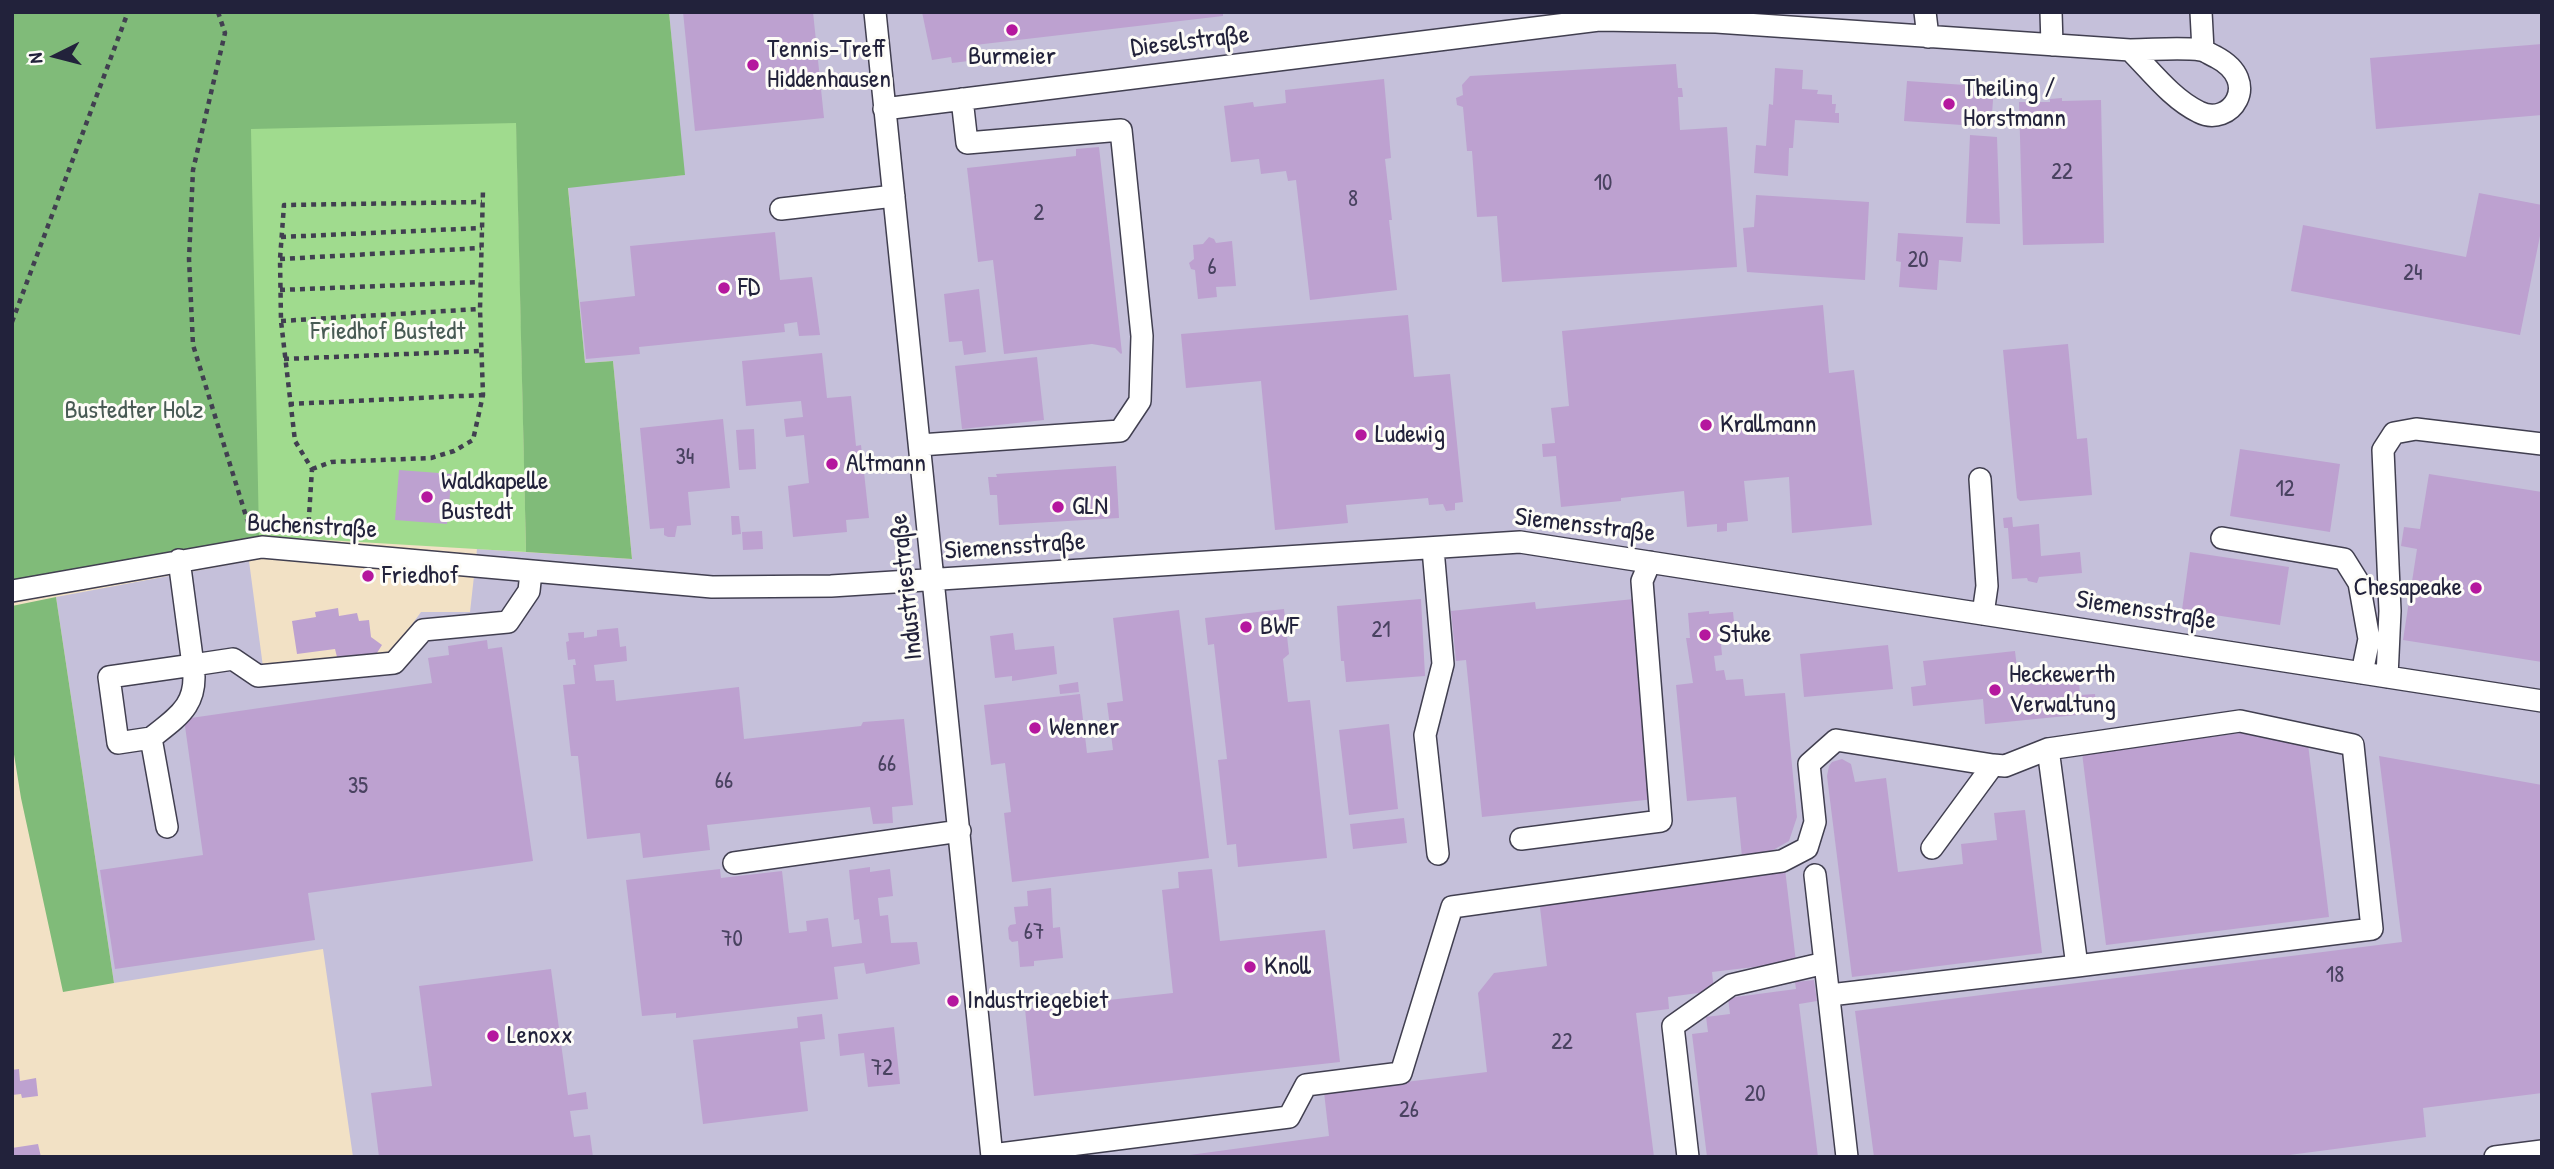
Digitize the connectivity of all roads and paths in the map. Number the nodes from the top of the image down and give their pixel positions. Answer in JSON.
{"nodes":[{"id":1,"x":128,"y":12,"type":"edge"},
{"id":2,"x":218,"y":12,"type":"edge"},
{"id":3,"x":875,"y":12,"type":"edge"},
{"id":4,"x":1925,"y":12,"type":"edge"},
{"id":5,"x":2051,"y":12,"type":"edge"},
{"id":6,"x":2201,"y":12,"type":"edge"},
{"id":7,"x":1928,"y":37,"type":"junction"},
{"id":8,"x":2052,"y":45,"type":"junction"},
{"id":9,"x":2130,"y":50,"type":"junction"},
{"id":10,"x":2203,"y":50,"type":"junction"},
{"id":11,"x":962,"y":99,"type":"junction"},
{"id":12,"x":884,"y":109,"type":"junction"},
{"id":13,"x":482,"y":189,"type":"dead end"},
{"id":14,"x":894,"y":196,"type":"junction"},
{"id":15,"x":482,"y":202,"type":"junction"},
{"id":16,"x":781,"y":209,"type":"dead end"},
{"id":17,"x":482,"y":228,"type":"junction"},
{"id":18,"x":281,"y":237,"type":"junction"},
{"id":19,"x":481,"y":248,"type":"junction"},
{"id":20,"x":280,"y":259,"type":"junction"},
{"id":21,"x":480,"y":282,"type":"junction"},
{"id":22,"x":281,"y":290,"type":"junction"},
{"id":23,"x":480,"y":309,"type":"junction"},
{"id":24,"x":281,"y":321,"type":"junction"},
{"id":25,"x":12,"y":322,"type":"edge"},
{"id":26,"x":480,"y":351,"type":"junction"},
{"id":27,"x":284,"y":359,"type":"junction"},
{"id":28,"x":483,"y":395,"type":"junction"},
{"id":29,"x":289,"y":404,"type":"junction"},
{"id":30,"x":2542,"y":444,"type":"edge"},
{"id":31,"x":920,"y":445,"type":"junction"},
{"id":32,"x":312,"y":469,"type":"junction"},
{"id":33,"x":1980,"y":480,"type":"dead end"},
{"id":34,"x":2221,"y":538,"type":"dead end"},
{"id":35,"x":256,"y":548,"type":"junction"},
{"id":36,"x":1433,"y":549,"type":"junction"},
{"id":37,"x":306,"y":551,"type":"junction"},
{"id":38,"x":178,"y":560,"type":"junction"},
{"id":39,"x":1650,"y":562,"type":"junction"},
{"id":40,"x":530,"y":572,"type":"junction"},
{"id":41,"x":934,"y":580,"type":"junction"},
{"id":42,"x":12,"y":591,"type":"edge"},
{"id":43,"x":1983,"y":614,"type":"junction"},
{"id":44,"x":193,"y":664,"type":"junction"},
{"id":45,"x":2361,"y":673,"type":"junction"},
{"id":46,"x":2387,"y":677,"type":"junction"},
{"id":47,"x":2542,"y":701,"type":"edge"},
{"id":48,"x":151,"y":738,"type":"junction"},
{"id":49,"x":2048,"y":749,"type":"junction"},
{"id":50,"x":1993,"y":765,"type":"junction"},
{"id":51,"x":167,"y":827,"type":"dead end"},
{"id":52,"x":960,"y":831,"type":"junction"},
{"id":53,"x":1521,"y":839,"type":"dead end"},
{"id":54,"x":1932,"y":848,"type":"dead end"},
{"id":55,"x":1438,"y":854,"type":"dead end"},
{"id":56,"x":734,"y":863,"type":"dead end"},
{"id":57,"x":1815,"y":875,"type":"dead end"},
{"id":58,"x":1825,"y":963,"type":"junction"},
{"id":59,"x":2077,"y":966,"type":"junction"},
{"id":60,"x":1829,"y":995,"type":"junction"},
{"id":61,"x":2542,"y":1151,"type":"edge"},
{"id":62,"x":992,"y":1156,"type":"edge"},
{"id":63,"x":1688,"y":1157,"type":"edge"},
{"id":64,"x":1847,"y":1157,"type":"edge"},
{"id":65,"x":2495,"y":1157,"type":"edge"}],
"edges":[{"from":1,"to":25,"type":"path"},
{"from":2,"to":35,"type":"path"},
{"from":3,"to":12,"type":"street","name":"Industriestraße"},
{"from":4,"to":7,"type":"street"},
{"from":5,"to":8,"type":"street"},
{"from":6,"to":10,"type":"street"},
{"from":7,"to":8,"type":"street","name":"Dieselstraße"},
{"from":7,"to":11,"type":"street","name":"Dieselstraße"},
{"from":8,"to":9,"type":"street","name":"Dieselstraße"},
{"from":9,"to":10,"type":"street","name":"Dieselstraße"},
{"from":9,"to":10,"type":"street"},
{"from":11,"to":12,"type":"street","name":"Dieselstraße"},
{"from":11,"to":31,"type":"street"},
{"from":12,"to":14,"type":"street","name":"Industriestraße"},
{"from":13,"to":15,"type":"path"},
{"from":14,"to":16,"type":"street"},
{"from":14,"to":31,"type":"street","name":"Industriestraße"},
{"from":15,"to":17,"type":"path"},
{"from":15,"to":18,"type":"path"},
{"from":17,"to":18,"type":"path"},
{"from":17,"to":19,"type":"path"},
{"from":18,"to":20,"type":"path"},
{"from":19,"to":20,"type":"path"},
{"from":19,"to":21,"type":"path"},
{"from":20,"to":22,"type":"path"},
{"from":21,"to":22,"type":"path"},
{"from":21,"to":23,"type":"path"},
{"from":22,"to":24,"type":"path"},
{"from":23,"to":24,"type":"path"},
{"from":23,"to":26,"type":"path"},
{"from":24,"to":27,"type":"path"},
{"from":26,"to":27,"type":"path"},
{"from":26,"to":28,"type":"path"},
{"from":27,"to":29,"type":"path"},
{"from":28,"to":29,"type":"path"},
{"from":28,"to":32,"type":"path"},
{"from":29,"to":32,"type":"path"},
{"from":30,"to":46,"type":"street"},
{"from":31,"to":41,"type":"street","name":"Industriestraße"},
{"from":32,"to":37,"type":"path"},
{"from":33,"to":43,"type":"street"},
{"from":34,"to":45,"type":"street"},
{"from":35,"to":37,"type":"street","name":"Buchenstraße"},
{"from":35,"to":38,"type":"street","name":"Buchenstraße"},
{"from":36,"to":39,"type":"street","name":"Siemensstraße"},
{"from":36,"to":41,"type":"street","name":"Siemensstraße"},
{"from":36,"to":55,"type":"street"},
{"from":37,"to":40,"type":"street","name":"Buchenstraße"},
{"from":38,"to":42,"type":"street","name":"Buchenstraße"},
{"from":38,"to":44,"type":"street"},
{"from":39,"to":43,"type":"street","name":"Siemensstraße"},
{"from":39,"to":53,"type":"street"},
{"from":40,"to":41,"type":"street","name":"Siemensstraße"},
{"from":40,"to":44,"type":"street"},
{"from":41,"to":52,"type":"street","name":"Industriestraße"},
{"from":43,"to":45,"type":"street","name":"Siemensstraße"},
{"from":44,"to":48,"type":"street"},
{"from":44,"to":48,"type":"street"},
{"from":45,"to":46,"type":"street","name":"Siemensstraße"},
{"from":46,"to":47,"type":"street","name":"Siemensstraße"},
{"from":48,"to":51,"type":"street"},
{"from":49,"to":50,"type":"street"},
{"from":49,"to":59,"type":"street"},
{"from":49,"to":59,"type":"street"},
{"from":50,"to":54,"type":"street"},
{"from":50,"to":62,"type":"street"},
{"from":52,"to":56,"type":"street"},
{"from":52,"to":62,"type":"street","name":"Industriestraße"},
{"from":57,"to":58,"type":"street"},
{"from":58,"to":60,"type":"street"},
{"from":58,"to":63,"type":"street"},
{"from":59,"to":60,"type":"street"},
{"from":60,"to":64,"type":"street"},
{"from":61,"to":65,"type":"street"}]}
